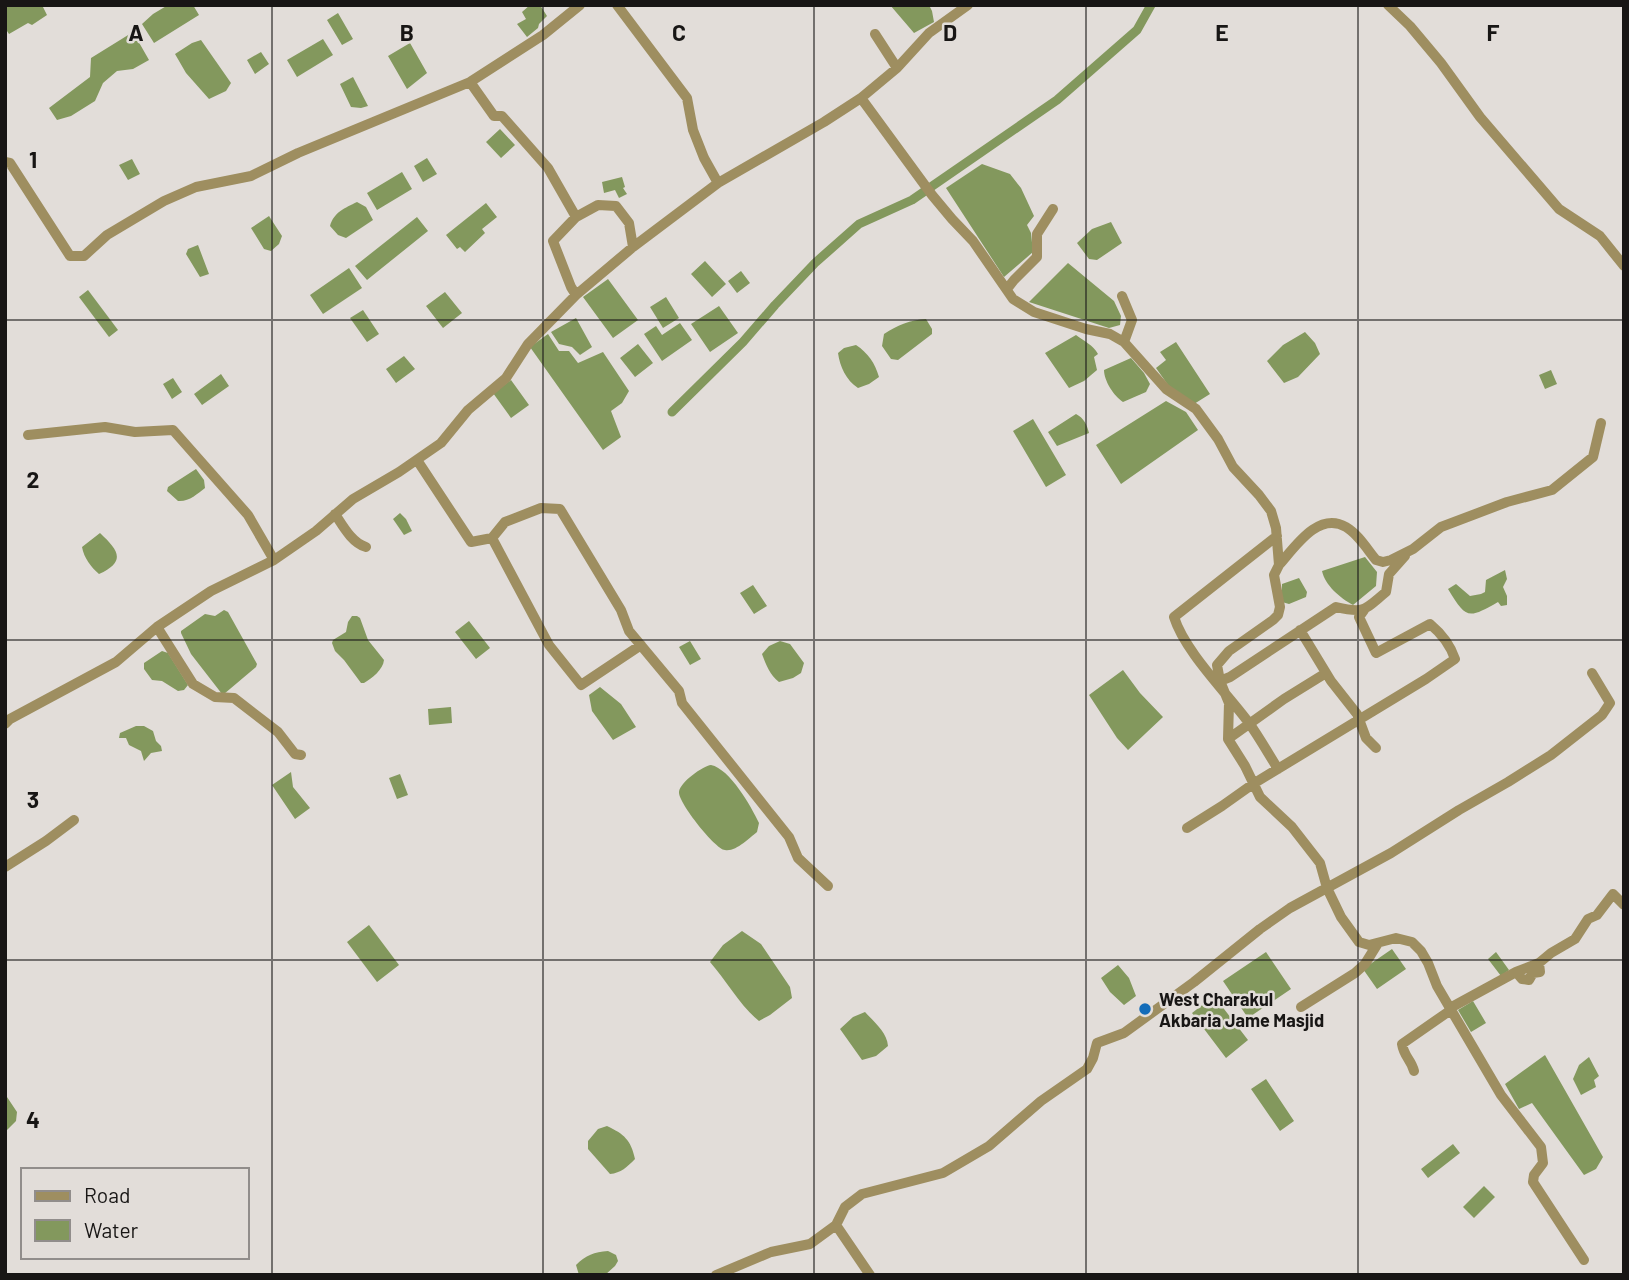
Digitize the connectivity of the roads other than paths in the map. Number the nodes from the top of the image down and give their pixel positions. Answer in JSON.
{"nodes":[{"id":1,"x":580,"y":5,"type":"edge"},
{"id":2,"x":617,"y":5,"type":"edge"},
{"id":3,"x":968,"y":5,"type":"edge"},
{"id":4,"x":1388,"y":5,"type":"edge"},
{"id":5,"x":875,"y":34,"type":"dead end"},
{"id":6,"x":897,"y":68,"type":"junction"},
{"id":7,"x":470,"y":82,"type":"junction"},
{"id":8,"x":861,"y":98,"type":"junction"},
{"id":9,"x":5,"y":162,"type":"edge"},
{"id":10,"x":718,"y":183,"type":"junction"},
{"id":11,"x":1053,"y":209,"type":"dead end"},
{"id":12,"x":576,"y":217,"type":"junction"},
{"id":13,"x":632,"y":247,"type":"junction"},
{"id":14,"x":1624,"y":266,"type":"edge"},
{"id":15,"x":1007,"y":289,"type":"junction"},
{"id":16,"x":576,"y":295,"type":"junction"},
{"id":17,"x":1122,"y":296,"type":"dead end"},
{"id":18,"x":1124,"y":342,"type":"junction"},
{"id":19,"x":1601,"y":423,"type":"dead end"},
{"id":20,"x":28,"y":435,"type":"dead end"},
{"id":21,"x":417,"y":460,"type":"junction"},
{"id":22,"x":335,"y":514,"type":"junction"},
{"id":23,"x":1277,"y":536,"type":"junction"},
{"id":24,"x":492,"y":538,"type":"junction"},
{"id":25,"x":366,"y":547,"type":"dead end"},
{"id":26,"x":1413,"y":549,"type":"junction"},
{"id":27,"x":274,"y":560,"type":"junction"},
{"id":28,"x":1279,"y":565,"type":"junction"},
{"id":29,"x":1364,"y":610,"type":"junction"},
{"id":30,"x":157,"y":627,"type":"junction"},
{"id":31,"x":1300,"y":631,"type":"junction"},
{"id":32,"x":641,"y":645,"type":"junction"},
{"id":33,"x":1326,"y":673,"type":"junction"},
{"id":34,"x":1592,"y":673,"type":"dead end"},
{"id":35,"x":1222,"y":686,"type":"junction"},
{"id":36,"x":1359,"y":719,"type":"junction"},
{"id":37,"x":5,"y":724,"type":"edge"},
{"id":38,"x":1250,"y":724,"type":"junction"},
{"id":39,"x":1228,"y":739,"type":"junction"},
{"id":40,"x":1376,"y":748,"type":"dead end"},
{"id":41,"x":302,"y":755,"type":"dead end"},
{"id":42,"x":1278,"y":769,"type":"junction"},
{"id":43,"x":1253,"y":784,"type":"junction"},
{"id":44,"x":74,"y":820,"type":"dead end"},
{"id":45,"x":1187,"y":828,"type":"dead end"},
{"id":46,"x":5,"y":867,"type":"edge"},
{"id":47,"x":828,"y":886,"type":"dead end"},
{"id":48,"x":1327,"y":888,"type":"junction"},
{"id":49,"x":1624,"y":905,"type":"edge"},
{"id":50,"x":1378,"y":943,"type":"junction"},
{"id":51,"x":1301,"y":1007,"type":"dead end"},
{"id":52,"x":1450,"y":1007,"type":"junction"},
{"id":53,"x":1414,"y":1071,"type":"dead end"},
{"id":54,"x":836,"y":1225,"type":"junction"},
{"id":55,"x":1584,"y":1260,"type":"dead end"},
{"id":56,"x":716,"y":1275,"type":"edge"},
{"id":57,"x":870,"y":1275,"type":"edge"}],
"edges":[{"from":1,"to":7,"type":"street"},
{"from":2,"to":10,"type":"street"},
{"from":3,"to":6,"type":"street"},
{"from":4,"to":14,"type":"street"},
{"from":5,"to":6,"type":"street"},
{"from":6,"to":8,"type":"street"},
{"from":7,"to":9,"type":"street"},
{"from":7,"to":12,"type":"street"},
{"from":8,"to":10,"type":"street"},
{"from":8,"to":15,"type":"street"},
{"from":10,"to":13,"type":"street"},
{"from":11,"to":15,"type":"street"},
{"from":12,"to":13,"type":"street"},
{"from":12,"to":16,"type":"street"},
{"from":13,"to":16,"type":"street"},
{"from":15,"to":18,"type":"street"},
{"from":16,"to":21,"type":"street"},
{"from":17,"to":18,"type":"street"},
{"from":18,"to":23,"type":"street"},
{"from":19,"to":26,"type":"street"},
{"from":20,"to":27,"type":"street"},
{"from":21,"to":22,"type":"street"},
{"from":21,"to":24,"type":"street"},
{"from":22,"to":25,"type":"street"},
{"from":22,"to":27,"type":"street"},
{"from":23,"to":28,"type":"street"},
{"from":23,"to":35,"type":"street"},
{"from":24,"to":32,"type":"street"},
{"from":24,"to":32,"type":"street"},
{"from":26,"to":28,"type":"street"},
{"from":26,"to":29,"type":"street"},
{"from":27,"to":30,"type":"street"},
{"from":28,"to":35,"type":"street"},
{"from":29,"to":31,"type":"street"},
{"from":29,"to":36,"type":"street"},
{"from":30,"to":37,"type":"street"},
{"from":30,"to":41,"type":"street"},
{"from":31,"to":33,"type":"street"},
{"from":31,"to":35,"type":"street"},
{"from":32,"to":47,"type":"street"},
{"from":33,"to":36,"type":"street"},
{"from":33,"to":38,"type":"street"},
{"from":34,"to":48,"type":"street"},
{"from":35,"to":38,"type":"street"},
{"from":35,"to":39,"type":"street"},
{"from":36,"to":40,"type":"street"},
{"from":36,"to":42,"type":"street"},
{"from":38,"to":39,"type":"street"},
{"from":38,"to":42,"type":"street"},
{"from":39,"to":43,"type":"street"},
{"from":42,"to":43,"type":"street"},
{"from":43,"to":45,"type":"street"},
{"from":43,"to":48,"type":"street"},
{"from":44,"to":46,"type":"street"},
{"from":48,"to":50,"type":"street"},
{"from":48,"to":54,"type":"street"},
{"from":49,"to":52,"type":"street"},
{"from":50,"to":51,"type":"street"},
{"from":50,"to":52,"type":"street"},
{"from":52,"to":53,"type":"street"},
{"from":52,"to":55,"type":"street"},
{"from":54,"to":56,"type":"street"},
{"from":54,"to":57,"type":"street"}]}
